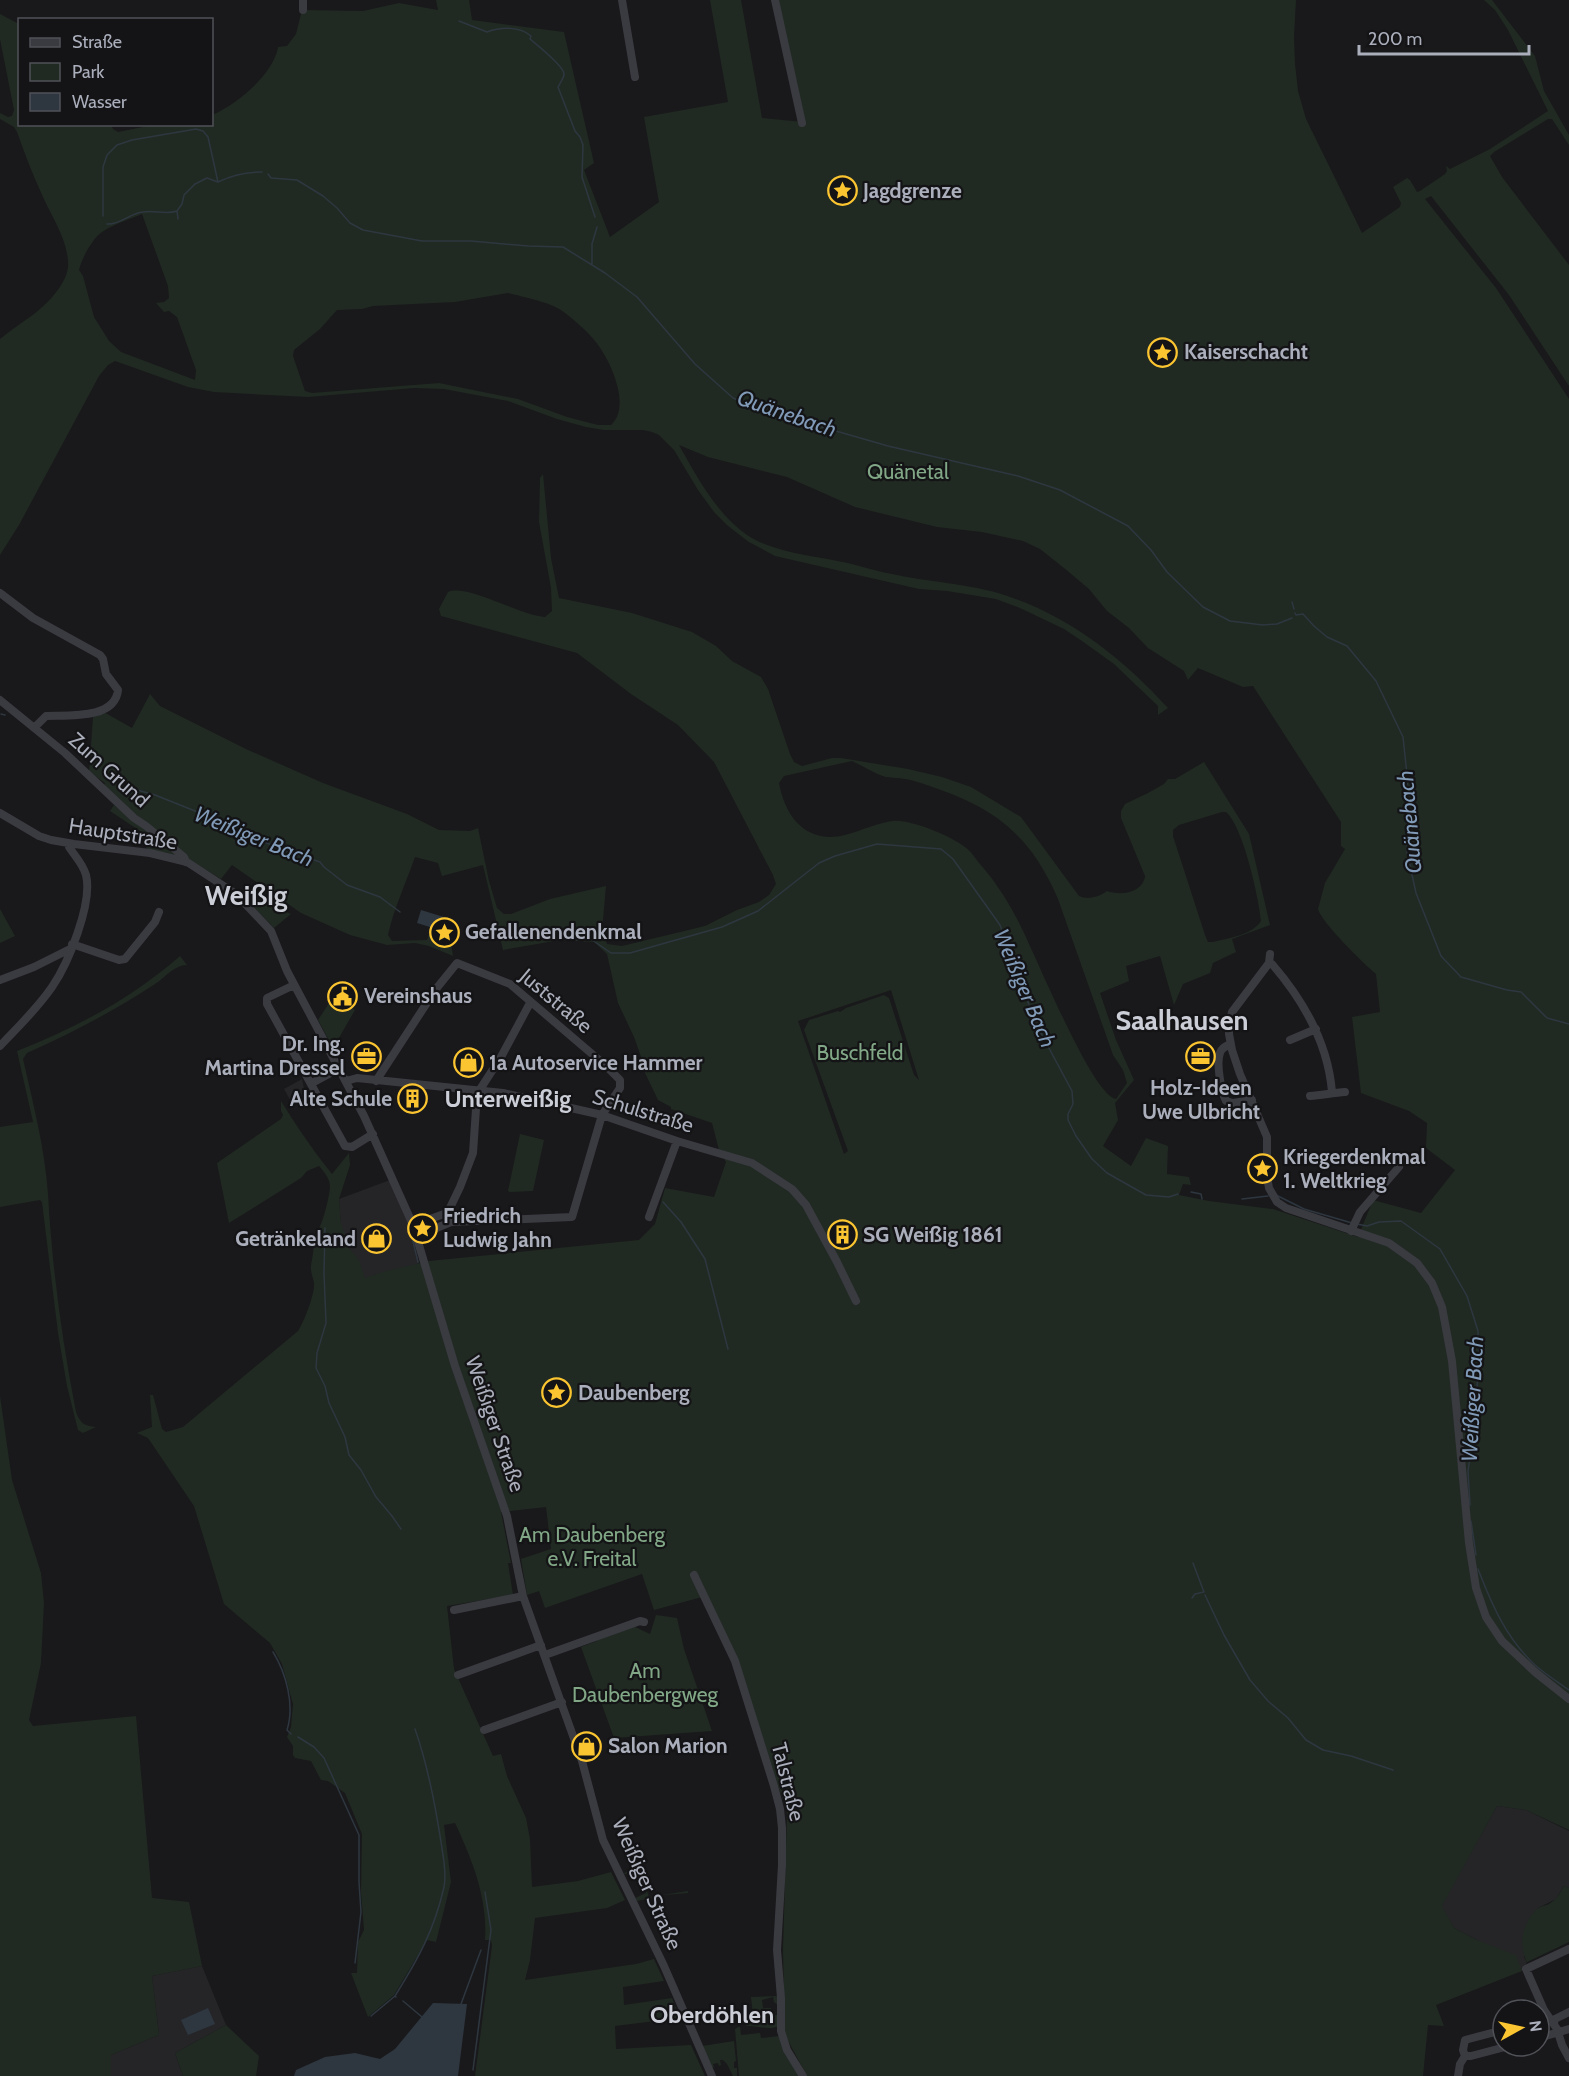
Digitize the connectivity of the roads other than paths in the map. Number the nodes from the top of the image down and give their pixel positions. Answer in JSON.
{"nodes":[{"id":1,"x":622,"y":0,"type":"edge"},
{"id":2,"x":775,"y":0,"type":"edge"},
{"id":3,"x":635,"y":77,"type":"dead end"},
{"id":4,"x":802,"y":123,"type":"dead end"},
{"id":5,"x":0,"y":593,"type":"edge"},
{"id":6,"x":0,"y":700,"type":"edge"},
{"id":7,"x":34,"y":728,"type":"junction"},
{"id":8,"x":0,"y":813,"type":"edge"},
{"id":9,"x":70,"y":844,"type":"junction"},
{"id":10,"x":186,"y":862,"type":"junction"},
{"id":11,"x":159,"y":912,"type":"dead end"},
{"id":12,"x":72,"y":946,"type":"junction"},
{"id":13,"x":0,"y":980,"type":"edge"},
{"id":14,"x":294,"y":985,"type":"junction"},
{"id":15,"x":530,"y":1003,"type":"junction"},
{"id":16,"x":1316,"y":1029,"type":"junction"},
{"id":17,"x":1290,"y":1040,"type":"dead end"},
{"id":18,"x":1230,"y":1044,"type":"junction"},
{"id":19,"x":0,"y":1046,"type":"edge"},
{"id":20,"x":340,"y":1068,"type":"junction"},
{"id":21,"x":346,"y":1081,"type":"junction"},
{"id":22,"x":376,"y":1081,"type":"junction"},
{"id":23,"x":312,"y":1083,"type":"junction"},
{"id":24,"x":480,"y":1091,"type":"junction"},
{"id":25,"x":1332,"y":1092,"type":"junction"},
{"id":26,"x":1345,"y":1092,"type":"dead end"},
{"id":27,"x":1310,"y":1096,"type":"dead end"},
{"id":28,"x":1252,"y":1100,"type":"junction"},
{"id":29,"x":602,"y":1114,"type":"junction"},
{"id":30,"x":373,"y":1134,"type":"junction"},
{"id":31,"x":677,"y":1141,"type":"junction"},
{"id":32,"x":1399,"y":1167,"type":"dead end"},
{"id":33,"x":444,"y":1214,"type":"junction"},
{"id":34,"x":649,"y":1217,"type":"dead end"},
{"id":35,"x":448,"y":1223,"type":"junction"},
{"id":36,"x":413,"y":1225,"type":"junction"},
{"id":37,"x":1352,"y":1226,"type":"junction"},
{"id":38,"x":417,"y":1236,"type":"junction"},
{"id":39,"x":426,"y":1265,"type":"joint"},
{"id":40,"x":855,"y":1301,"type":"dead end"},
{"id":41,"x":694,"y":1575,"type":"dead end"},
{"id":42,"x":523,"y":1596,"type":"junction"},
{"id":43,"x":454,"y":1610,"type":"dead end"},
{"id":44,"x":644,"y":1622,"type":"dead end"},
{"id":45,"x":541,"y":1645,"type":"junction"},
{"id":46,"x":544,"y":1655,"type":"junction"},
{"id":47,"x":458,"y":1675,"type":"dead end"},
{"id":48,"x":1569,"y":1699,"type":"edge"},
{"id":49,"x":561,"y":1702,"type":"junction"},
{"id":50,"x":484,"y":1730,"type":"dead end"},
{"id":51,"x":1569,"y":1949,"type":"edge"},
{"id":52,"x":1538,"y":1998,"type":"edge"},
{"id":53,"x":1569,"y":2012,"type":"edge"},
{"id":54,"x":1551,"y":2019,"type":"edge"},
{"id":55,"x":1551,"y":2024,"type":"edge"},
{"id":56,"x":1569,"y":2029,"type":"edge"},
{"id":57,"x":1491,"y":2033,"type":"edge"},
{"id":58,"x":1558,"y":2033,"type":"junction"},
{"id":59,"x":1551,"y":2035,"type":"edge"},
{"id":60,"x":1491,"y":2051,"type":"edge"},
{"id":61,"x":1464,"y":2053,"type":"junction"},
{"id":62,"x":1569,"y":2058,"type":"edge"},
{"id":63,"x":712,"y":2076,"type":"edge"},
{"id":64,"x":803,"y":2076,"type":"edge"},
{"id":65,"x":1458,"y":2076,"type":"edge"}],
"edges":[{"from":1,"to":3,"type":"street"},
{"from":2,"to":4,"type":"street"},
{"from":5,"to":7,"type":"street","name":"Zum Grund"},
{"from":6,"to":7,"type":"street","name":"Zum Grund"},
{"from":7,"to":10,"type":"street","name":"Zum Grund"},
{"from":8,"to":9,"type":"street","name":"Hauptstraße"},
{"from":9,"to":10,"type":"street","name":"Hauptstraße"},
{"from":9,"to":12,"type":"street"},
{"from":10,"to":14,"type":"street","name":"Hauptstraße"},
{"from":11,"to":12,"type":"street"},
{"from":12,"to":13,"type":"street"},
{"from":12,"to":19,"type":"street"},
{"from":14,"to":20,"type":"street","name":"Hauptstraße"},
{"from":14,"to":23,"type":"street"},
{"from":15,"to":22,"type":"street","name":"Juststraße"},
{"from":15,"to":24,"type":"street"},
{"from":15,"to":29,"type":"street","name":"Juststraße"},
{"from":16,"to":17,"type":"street"},
{"from":16,"to":18,"type":"street"},
{"from":16,"to":25,"type":"street"},
{"from":18,"to":28,"type":"street"},
{"from":18,"to":28,"type":"street"},
{"from":20,"to":21,"type":"street","name":"Hauptstraße"},
{"from":20,"to":23,"type":"street"},
{"from":21,"to":22,"type":"street","name":"Schulstraße"},
{"from":21,"to":30,"type":"street","name":"Hauptstraße"},
{"from":22,"to":24,"type":"street","name":"Schulstraße"},
{"from":23,"to":30,"type":"street"},
{"from":24,"to":29,"type":"street","name":"Schulstraße"},
{"from":24,"to":33,"type":"street"},
{"from":25,"to":26,"type":"street"},
{"from":25,"to":27,"type":"street"},
{"from":28,"to":37,"type":"street"},
{"from":29,"to":31,"type":"street","name":"Schulstraße"},
{"from":29,"to":35,"type":"street","name":"Juststraße"},
{"from":30,"to":36,"type":"street","name":"Hauptstraße"},
{"from":31,"to":34,"type":"street"},
{"from":31,"to":40,"type":"street","name":"Schulstraße"},
{"from":32,"to":37,"type":"street"},
{"from":33,"to":35,"type":"street"},
{"from":33,"to":36,"type":"street"},
{"from":35,"to":38,"type":"street"},
{"from":36,"to":38,"type":"street","name":"Hauptstraße"},
{"from":37,"to":48,"type":"street"},
{"from":38,"to":39,"type":"street","name":"Hauptstraße"},
{"from":39,"to":42,"type":"street","name":"Weißiger Straße"},
{"from":41,"to":64,"type":"street","name":"Talstraße"},
{"from":42,"to":43,"type":"street"},
{"from":42,"to":45,"type":"street","name":"Weißiger Straße"},
{"from":44,"to":46,"type":"street"},
{"from":45,"to":46,"type":"street","name":"Weißiger Straße"},
{"from":45,"to":47,"type":"street"},
{"from":46,"to":49,"type":"street","name":"Weißiger Straße"},
{"from":49,"to":50,"type":"street"},
{"from":49,"to":63,"type":"street","name":"Weißiger Straße"},
{"from":51,"to":52,"type":"street"},
{"from":53,"to":54,"type":"street"},
{"from":55,"to":58,"type":"street"},
{"from":56,"to":58,"type":"street"},
{"from":57,"to":61,"type":"street"},
{"from":58,"to":59,"type":"street"},
{"from":58,"to":62,"type":"street"},
{"from":60,"to":61,"type":"street"},
{"from":61,"to":65,"type":"street"}]}
